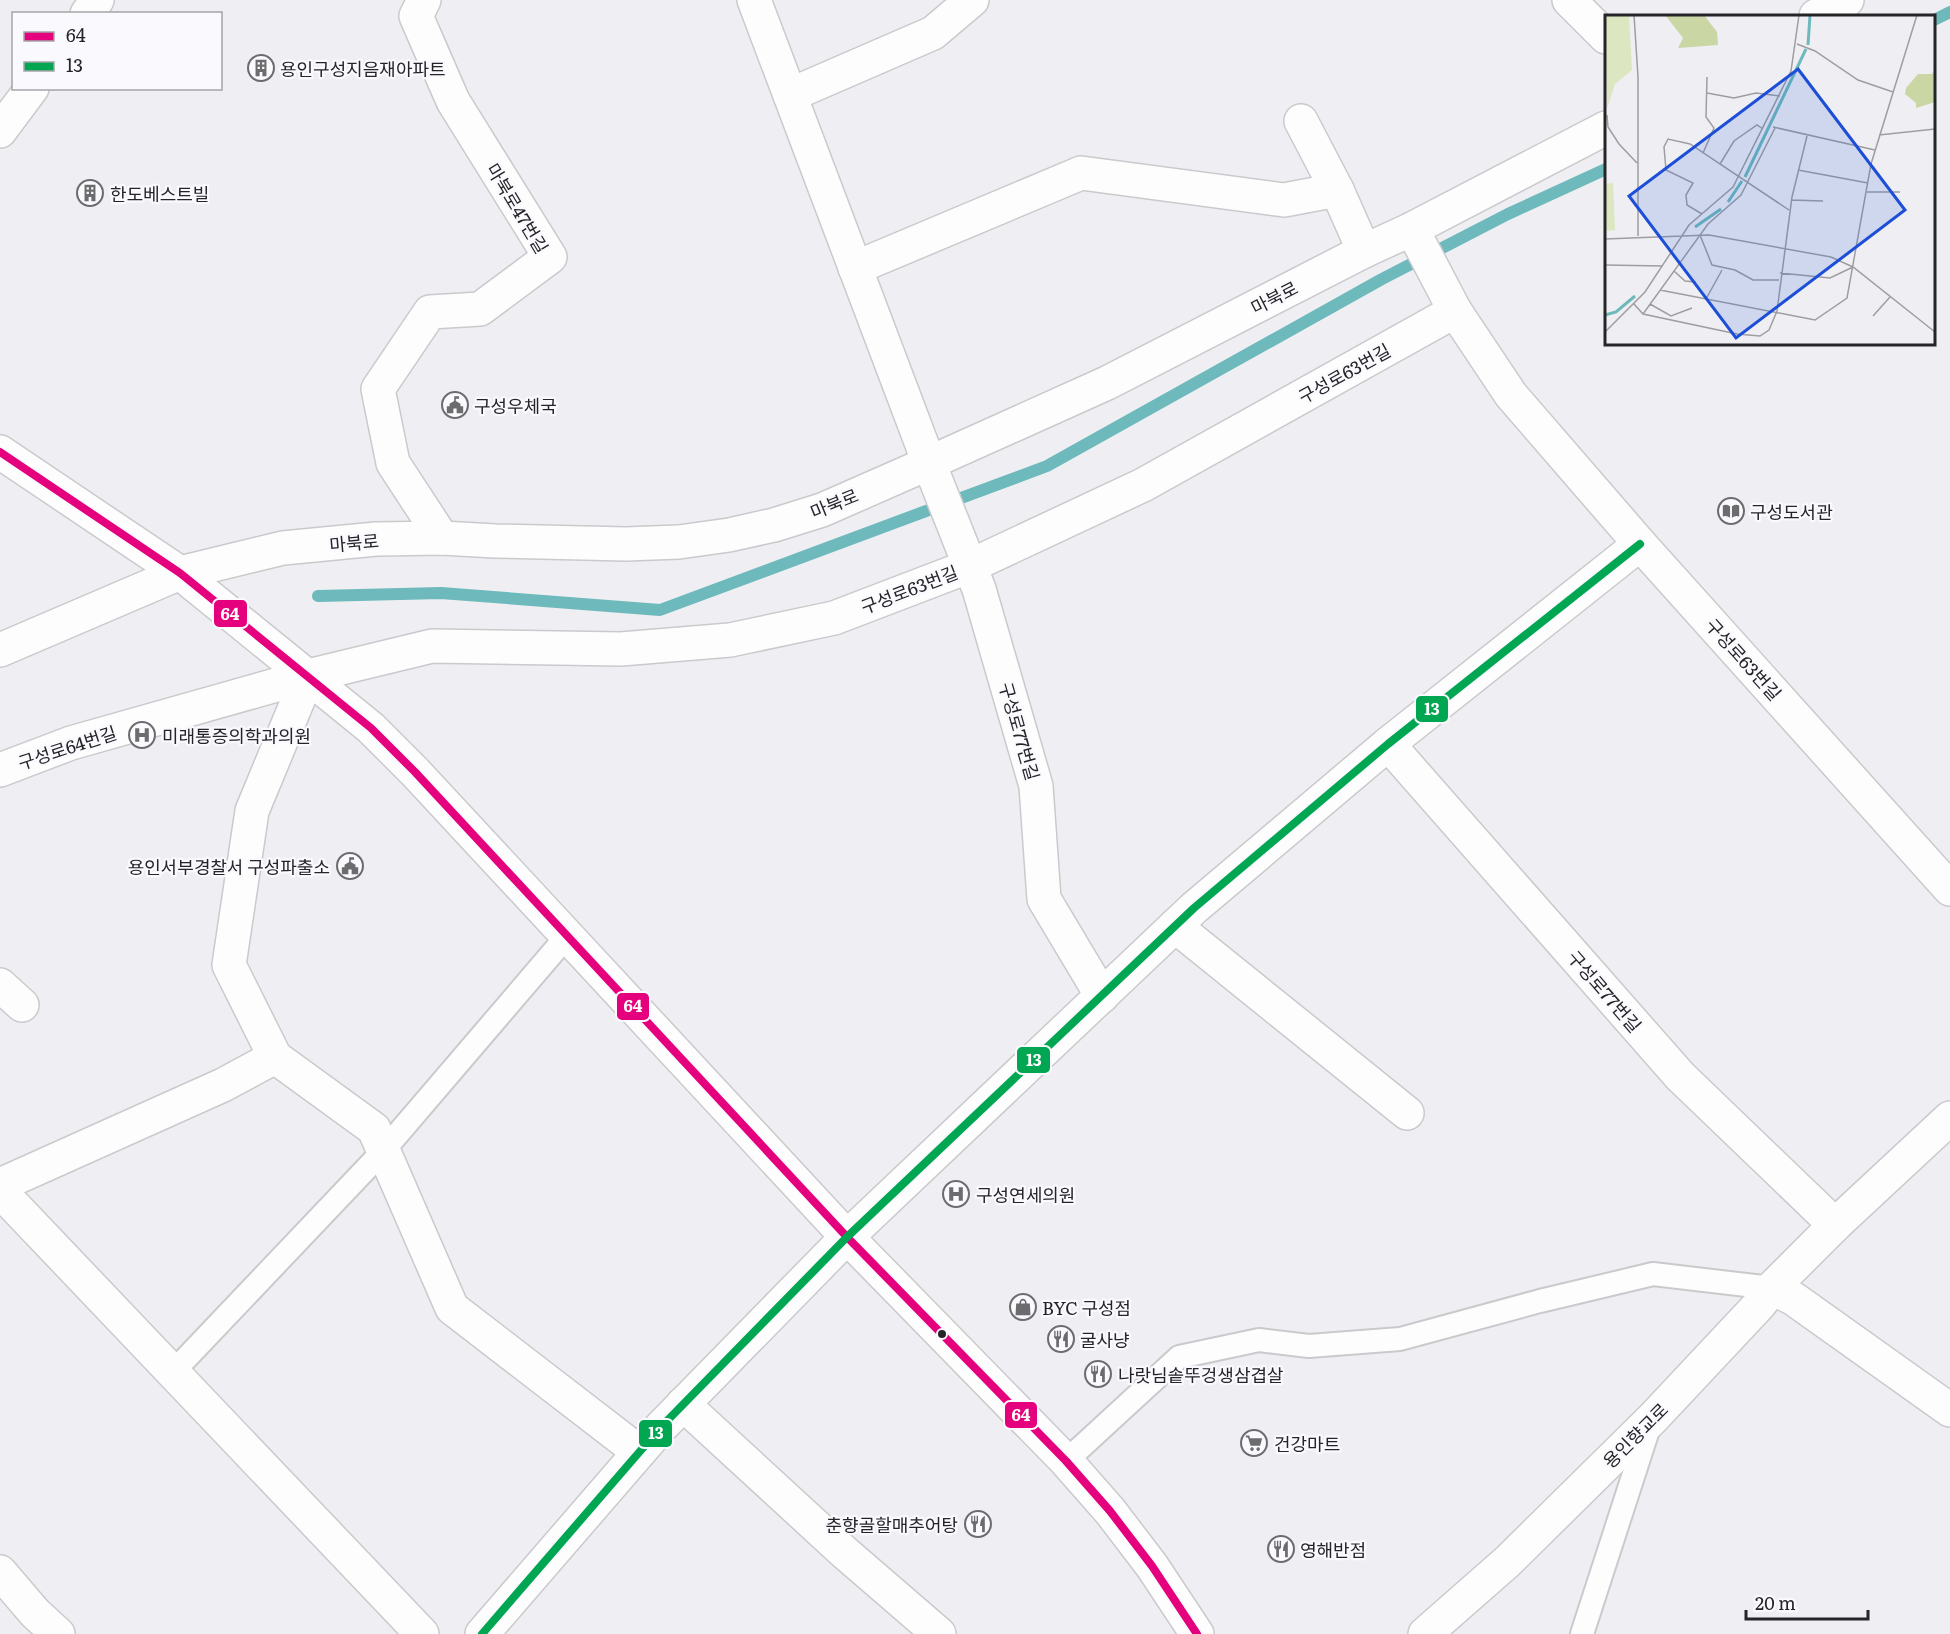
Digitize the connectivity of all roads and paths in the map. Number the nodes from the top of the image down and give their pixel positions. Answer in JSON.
{"nodes":[{"id":1,"x":424,"y":0,"type":"edge"},
{"id":2,"x":754,"y":0,"type":"edge"},
{"id":3,"x":972,"y":0,"type":"edge"},
{"id":4,"x":1569,"y":0,"type":"edge"},
{"id":5,"x":1847,"y":0,"type":"edge"},
{"id":6,"x":1818,"y":15,"type":"edge"},
{"id":7,"x":1605,"y":36,"type":"edge"},
{"id":8,"x":31,"y":90,"type":"edge"},
{"id":9,"x":790,"y":95,"type":"junction"},
{"id":10,"x":1301,"y":121,"type":"dead end"},
{"id":11,"x":1605,"y":129,"type":"edge"},
{"id":12,"x":0,"y":131,"type":"edge"},
{"id":13,"x":1337,"y":190,"type":"junction"},
{"id":14,"x":1412,"y":229,"type":"junction"},
{"id":15,"x":1364,"y":251,"type":"junction"},
{"id":16,"x":855,"y":268,"type":"junction"},
{"id":17,"x":1453,"y":307,"type":"junction"},
{"id":18,"x":0,"y":452,"type":"edge"},
{"id":19,"x":929,"y":463,"type":"junction"},
{"id":20,"x":442,"y":538,"type":"junction"},
{"id":21,"x":1640,"y":544,"type":"junction"},
{"id":22,"x":970,"y":566,"type":"junction"},
{"id":23,"x":180,"y":573,"type":"junction"},
{"id":24,"x":0,"y":650,"type":"edge"},
{"id":25,"x":308,"y":676,"type":"junction"},
{"id":26,"x":1388,"y":744,"type":"junction"},
{"id":27,"x":0,"y":770,"type":"edge"},
{"id":28,"x":1950,"y":889,"type":"edge"},
{"id":29,"x":1175,"y":926,"type":"junction"},
{"id":30,"x":567,"y":936,"type":"junction"},
{"id":31,"x":1102,"y":996,"type":"junction"},
{"id":32,"x":275,"y":1057,"type":"junction"},
{"id":33,"x":1407,"y":1113,"type":"dead end"},
{"id":34,"x":1950,"y":1118,"type":"edge"},
{"id":35,"x":384,"y":1150,"type":"junction"},
{"id":36,"x":0,"y":1185,"type":"edge"},
{"id":37,"x":0,"y":1191,"type":"edge"},
{"id":38,"x":1835,"y":1225,"type":"junction"},
{"id":39,"x":847,"y":1237,"type":"junction"},
{"id":40,"x":1772,"y":1288,"type":"junction"},
{"id":41,"x":173,"y":1372,"type":"junction"},
{"id":42,"x":683,"y":1404,"type":"junction"},
{"id":43,"x":1950,"y":1410,"type":"edge"},
{"id":44,"x":1653,"y":1418,"type":"junction"},
{"id":45,"x":639,"y":1452,"type":"junction"},
{"id":46,"x":1066,"y":1461,"type":"junction"},
{"id":47,"x":0,"y":1572,"type":"edge"},
{"id":48,"x":58,"y":1634,"type":"edge"},
{"id":49,"x":422,"y":1634,"type":"edge"},
{"id":50,"x":482,"y":1634,"type":"edge"},
{"id":51,"x":939,"y":1634,"type":"edge"},
{"id":52,"x":1197,"y":1634,"type":"edge"},
{"id":53,"x":1425,"y":1634,"type":"edge"},
{"id":54,"x":1582,"y":1634,"type":"edge"}],
"edges":[{"from":1,"to":20,"type":"street","name":"마북로47번길"},
{"from":2,"to":9,"type":"street"},
{"from":3,"to":9,"type":"street"},
{"from":4,"to":7,"type":"street"},
{"from":5,"to":6,"type":"street"},
{"from":8,"to":12,"type":"street"},
{"from":9,"to":16,"type":"street"},
{"from":10,"to":13,"type":"street"},
{"from":11,"to":14,"type":"street","name":"마북로"},
{"from":13,"to":15,"type":"street"},
{"from":13,"to":16,"type":"street"},
{"from":14,"to":15,"type":"street","name":"마북로"},
{"from":14,"to":17,"type":"street","name":"구성로63번길"},
{"from":15,"to":19,"type":"street","name":"마북로"},
{"from":16,"to":19,"type":"street"},
{"from":17,"to":21,"type":"street","name":"구성로63번길"},
{"from":17,"to":22,"type":"street","name":"구성로63번길"},
{"from":18,"to":23,"type":"street"},
{"from":19,"to":20,"type":"street","name":"마북로"},
{"from":19,"to":22,"type":"street","name":"구성로77번길"},
{"from":20,"to":23,"type":"street","name":"마북로"},
{"from":21,"to":26,"type":"street"},
{"from":21,"to":28,"type":"street","name":"구성로63번길"},
{"from":22,"to":25,"type":"street","name":"구성로63번길"},
{"from":22,"to":31,"type":"street","name":"구성로77번길"},
{"from":23,"to":24,"type":"street","name":"마북로"},
{"from":23,"to":25,"type":"street"},
{"from":25,"to":27,"type":"street","name":"구성로64번길"},
{"from":25,"to":30,"type":"street"},
{"from":25,"to":32,"type":"street"},
{"from":26,"to":29,"type":"street"},
{"from":26,"to":38,"type":"street","name":"구성로77번길"},
{"from":29,"to":31,"type":"street"},
{"from":29,"to":33,"type":"street"},
{"from":30,"to":35,"type":"lane"},
{"from":30,"to":39,"type":"street"},
{"from":31,"to":39,"type":"street"},
{"from":32,"to":35,"type":"street"},
{"from":32,"to":36,"type":"street"},
{"from":34,"to":38,"type":"street","name":"용인향교로"},
{"from":35,"to":41,"type":"lane"},
{"from":35,"to":45,"type":"street"},
{"from":37,"to":41,"type":"street"},
{"from":38,"to":40,"type":"street","name":"용인향교로"},
{"from":39,"to":42,"type":"street"},
{"from":39,"to":46,"type":"street"},
{"from":40,"to":43,"type":"street"},
{"from":40,"to":44,"type":"street","name":"용인향교로"},
{"from":40,"to":46,"type":"lane"},
{"from":41,"to":49,"type":"street"},
{"from":42,"to":45,"type":"street"},
{"from":42,"to":51,"type":"street"},
{"from":44,"to":53,"type":"street","name":"용인향교로"},
{"from":44,"to":54,"type":"lane"},
{"from":45,"to":50,"type":"street"},
{"from":46,"to":52,"type":"street"},
{"from":47,"to":48,"type":"street"}]}
